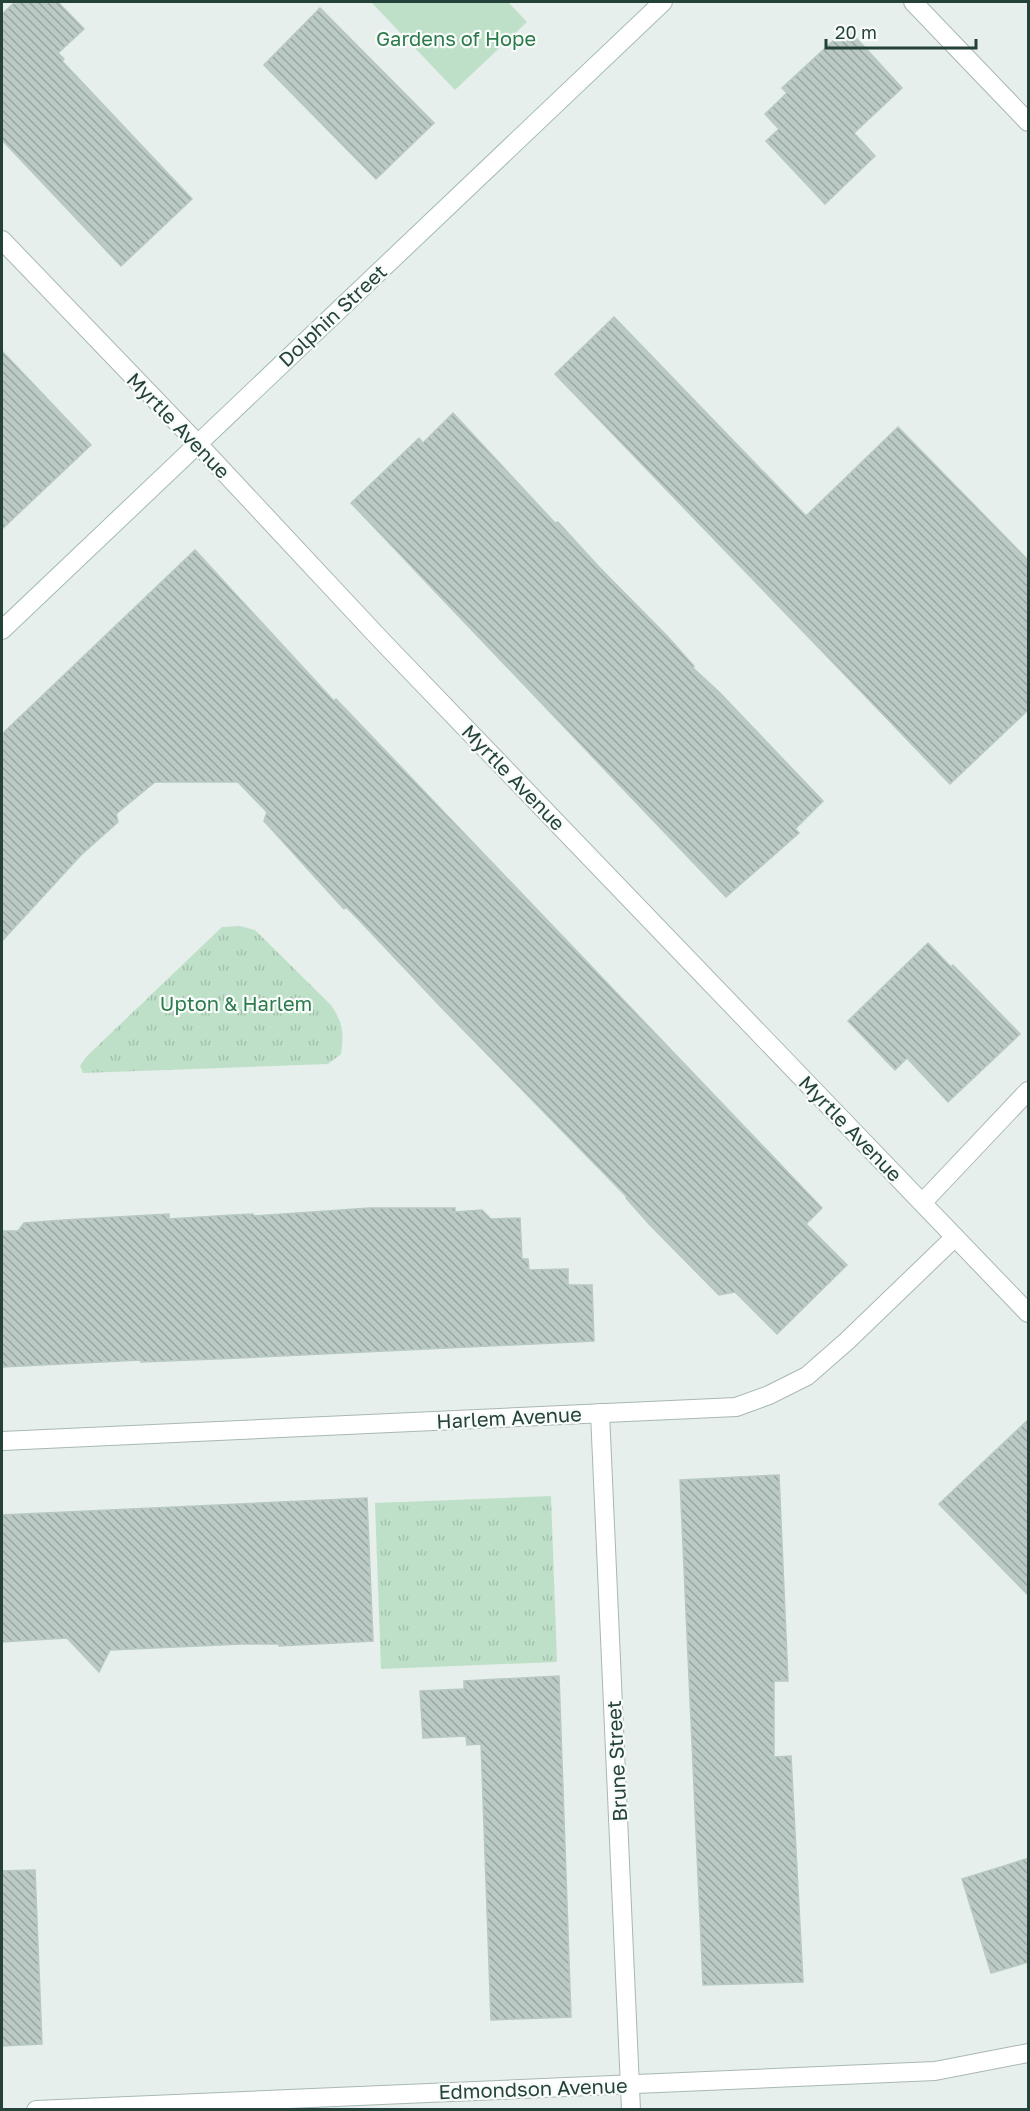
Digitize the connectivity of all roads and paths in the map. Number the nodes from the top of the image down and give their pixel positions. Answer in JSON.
{"nodes":[{"id":1,"x":663,"y":2,"type":"edge"},
{"id":2,"x":913,"y":2,"type":"edge"},
{"id":3,"x":1029,"y":122,"type":"edge"},
{"id":4,"x":2,"y":240,"type":"edge"},
{"id":5,"x":197,"y":443,"type":"junction"},
{"id":6,"x":2,"y":630,"type":"edge"},
{"id":7,"x":1029,"y":1091,"type":"edge"},
{"id":8,"x":923,"y":1202,"type":"junction"},
{"id":9,"x":955,"y":1238,"type":"junction"},
{"id":10,"x":1029,"y":1313,"type":"edge"},
{"id":11,"x":600,"y":1413,"type":"junction"},
{"id":12,"x":2,"y":1441,"type":"edge"},
{"id":13,"x":1029,"y":2053,"type":"edge"},
{"id":14,"x":630,"y":2084,"type":"junction"},
{"id":15,"x":36,"y":2109,"type":"edge"},
{"id":16,"x":631,"y":2109,"type":"edge"}],
"edges":[{"from":1,"to":5,"type":"street","name":"Dolphin Street"},
{"from":2,"to":3,"type":"street"},
{"from":4,"to":5,"type":"street","name":"Myrtle Avenue"},
{"from":5,"to":6,"type":"street","name":"Dolphin Street"},
{"from":5,"to":8,"type":"street","name":"Myrtle Avenue"},
{"from":7,"to":8,"type":"street"},
{"from":8,"to":9,"type":"street","name":"Myrtle Avenue"},
{"from":9,"to":10,"type":"street","name":"Myrtle Avenue"},
{"from":9,"to":11,"type":"street","name":"Harlem Avenue"},
{"from":11,"to":12,"type":"street","name":"Harlem Avenue"},
{"from":11,"to":14,"type":"street","name":"Brune Street"},
{"from":13,"to":14,"type":"street","name":"Edmondson Avenue"},
{"from":14,"to":15,"type":"street","name":"Edmondson Avenue"},
{"from":14,"to":16,"type":"street","name":"Brune Street"}]}
